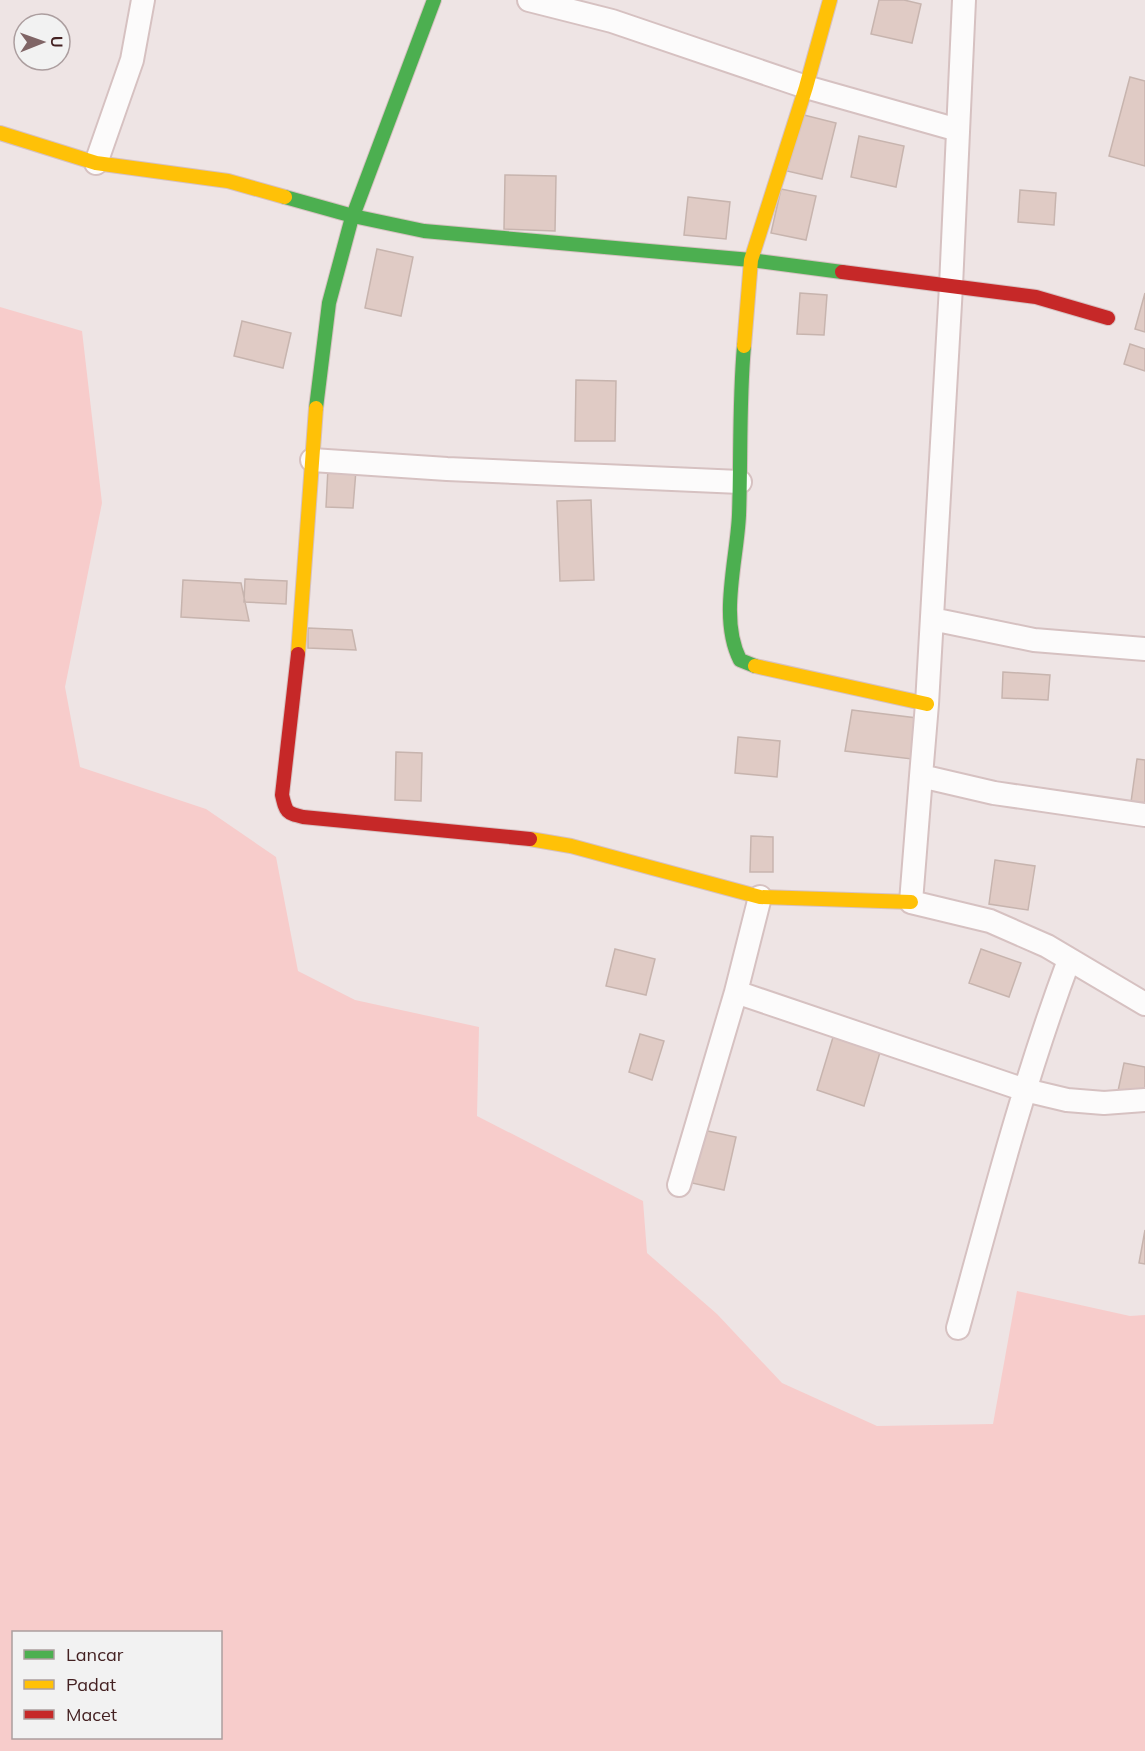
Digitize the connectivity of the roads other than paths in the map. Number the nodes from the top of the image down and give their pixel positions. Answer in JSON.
{"nodes":[{"id":1,"x":142,"y":0,"type":"edge"},
{"id":2,"x":434,"y":0,"type":"edge"},
{"id":3,"x":529,"y":0,"type":"edge"},
{"id":4,"x":830,"y":0,"type":"edge"},
{"id":5,"x":964,"y":0,"type":"edge"},
{"id":6,"x":806,"y":87,"type":"junction"},
{"id":7,"x":958,"y":130,"type":"junction"},
{"id":8,"x":0,"y":133,"type":"edge"},
{"id":9,"x":96,"y":163,"type":"junction"},
{"id":10,"x":353,"y":216,"type":"junction"},
{"id":11,"x":751,"y":260,"type":"junction"},
{"id":12,"x":951,"y":286,"type":"junction"},
{"id":13,"x":1108,"y":318,"type":"dead end"},
{"id":14,"x":312,"y":459,"type":"junction"},
{"id":15,"x":740,"y":482,"type":"junction"},
{"id":16,"x":932,"y":620,"type":"junction"},
{"id":17,"x":1145,"y":649,"type":"edge"},
{"id":18,"x":927,"y":704,"type":"junction"},
{"id":19,"x":921,"y":776,"type":"junction"},
{"id":20,"x":1145,"y":815,"type":"edge"},
{"id":21,"x":760,"y":897,"type":"junction"},
{"id":22,"x":910,"y":902,"type":"junction"},
{"id":23,"x":1069,"y":960,"type":"junction"},
{"id":24,"x":736,"y":992,"type":"junction"},
{"id":25,"x":1145,"y":1004,"type":"edge"},
{"id":26,"x":1025,"y":1090,"type":"junction"},
{"id":27,"x":1145,"y":1100,"type":"edge"},
{"id":28,"x":679,"y":1185,"type":"dead end"},
{"id":29,"x":958,"y":1328,"type":"dead end"}],
"edges":[{"from":1,"to":9,"type":"street"},
{"from":2,"to":10,"type":"street"},
{"from":3,"to":6,"type":"street"},
{"from":4,"to":6,"type":"street"},
{"from":5,"to":7,"type":"street"},
{"from":6,"to":7,"type":"street"},
{"from":6,"to":11,"type":"street"},
{"from":7,"to":12,"type":"street"},
{"from":8,"to":9,"type":"street"},
{"from":9,"to":10,"type":"street"},
{"from":10,"to":11,"type":"street"},
{"from":10,"to":14,"type":"street"},
{"from":11,"to":12,"type":"street"},
{"from":11,"to":15,"type":"street"},
{"from":12,"to":13,"type":"street"},
{"from":12,"to":16,"type":"street"},
{"from":14,"to":15,"type":"street"},
{"from":14,"to":21,"type":"street"},
{"from":15,"to":18,"type":"street"},
{"from":16,"to":17,"type":"street"},
{"from":16,"to":18,"type":"street"},
{"from":18,"to":19,"type":"street"},
{"from":19,"to":20,"type":"street"},
{"from":19,"to":22,"type":"street"},
{"from":21,"to":22,"type":"street"},
{"from":21,"to":24,"type":"street"},
{"from":22,"to":23,"type":"street"},
{"from":23,"to":25,"type":"street"},
{"from":23,"to":26,"type":"street"},
{"from":24,"to":26,"type":"street"},
{"from":24,"to":28,"type":"street"},
{"from":26,"to":27,"type":"street"},
{"from":26,"to":29,"type":"street"}]}
